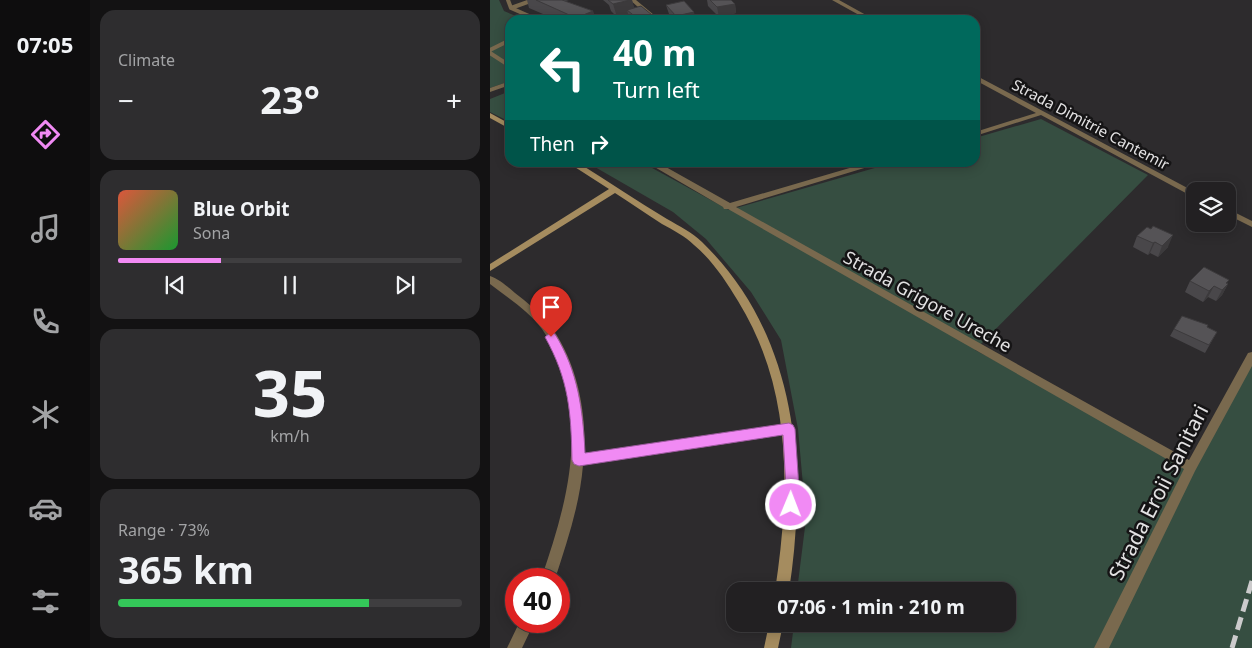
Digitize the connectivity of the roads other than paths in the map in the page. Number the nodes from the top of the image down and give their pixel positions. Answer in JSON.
{"nodes":[{"id":1,"x":508,"y":0,"type":"edge"},
{"id":2,"x":533,"y":0,"type":"edge"},
{"id":3,"x":633,"y":0,"type":"edge"},
{"id":4,"x":835,"y":0,"type":"edge"},
{"id":5,"x":511,"y":8,"type":"junction"},
{"id":6,"x":647,"y":12,"type":"junction"},
{"id":7,"x":527,"y":15,"type":"edge"},
{"id":8,"x":637,"y":15,"type":"edge"},
{"id":9,"x":651,"y":15,"type":"edge"},
{"id":10,"x":863,"y":15,"type":"edge"},
{"id":11,"x":505,"y":42,"type":"edge"},
{"id":12,"x":490,"y":52,"type":"edge"},
{"id":13,"x":505,"y":62,"type":"edge"},
{"id":14,"x":980,"y":80,"type":"edge"},
{"id":15,"x":505,"y":85,"type":"edge"},
{"id":16,"x":490,"y":90,"type":"edge"},
{"id":17,"x":1042,"y":113,"type":"junction"},
{"id":18,"x":490,"y":115,"type":"edge"},
{"id":19,"x":505,"y":124,"type":"edge"},
{"id":20,"x":980,"y":132,"type":"edge"},
{"id":21,"x":579,"y":167,"type":"edge"},
{"id":22,"x":659,"y":167,"type":"edge"},
{"id":23,"x":863,"y":167,"type":"edge"},
{"id":24,"x":615,"y":189,"type":"junction"},
{"id":25,"x":1186,"y":190,"type":"edge"},
{"id":26,"x":727,"y":207,"type":"junction"},
{"id":27,"x":1236,"y":216,"type":"edge"},
{"id":28,"x":1252,"y":224,"type":"edge"},
{"id":29,"x":490,"y":268,"type":"edge"},
{"id":30,"x":490,"y":280,"type":"edge"},
{"id":31,"x":1252,"y":356,"type":"edge"},
{"id":32,"x":789,"y":429,"type":"junction"},
{"id":33,"x":579,"y":460,"type":"junction"},
{"id":34,"x":1191,"y":467,"type":"junction"},
{"id":35,"x":552,"y":568,"type":"edge"},
{"id":36,"x":784,"y":582,"type":"edge"},
{"id":37,"x":774,"y":632,"type":"edge"},
{"id":38,"x":522,"y":633,"type":"edge"},
{"id":39,"x":514,"y":648,"type":"edge"},
{"id":40,"x":771,"y":648,"type":"edge"},
{"id":41,"x":1101,"y":648,"type":"edge"}],
"edges":[{"from":1,"to":5,"type":"lane"},
{"from":2,"to":5,"type":"lane"},
{"from":3,"to":6,"type":"street"},
{"from":4,"to":10,"type":"street"},
{"from":5,"to":7,"type":"lane"},
{"from":6,"to":8,"type":"lane"},
{"from":6,"to":9,"type":"street"},
{"from":11,"to":12,"type":"lane"},
{"from":12,"to":13,"type":"lane"},
{"from":14,"to":17,"type":"street","name":"Strada Dimitrie Cantemir"},
{"from":15,"to":16,"type":"street"},
{"from":17,"to":20,"type":"street"},
{"from":17,"to":25,"type":"street","name":"Strada Dimitrie Cantemir"},
{"from":18,"to":19,"type":"street"},
{"from":21,"to":24,"type":"street"},
{"from":22,"to":26,"type":"street","name":"Strada Grigore Ureche"},
{"from":23,"to":26,"type":"street"},
{"from":24,"to":29,"type":"street"},
{"from":24,"to":32,"type":"street"},
{"from":26,"to":34,"type":"street","name":"Strada Grigore Ureche"},
{"from":27,"to":28,"type":"street"},
{"from":30,"to":33,"type":"street"},
{"from":31,"to":34,"type":"street","name":"Strada Eroii Sanitari"},
{"from":32,"to":33,"type":"street"},
{"from":32,"to":36,"type":"street"},
{"from":33,"to":35,"type":"street"},
{"from":34,"to":41,"type":"street","name":"Strada Eroii Sanitari"},
{"from":37,"to":40,"type":"street"},
{"from":38,"to":39,"type":"street"}]}
